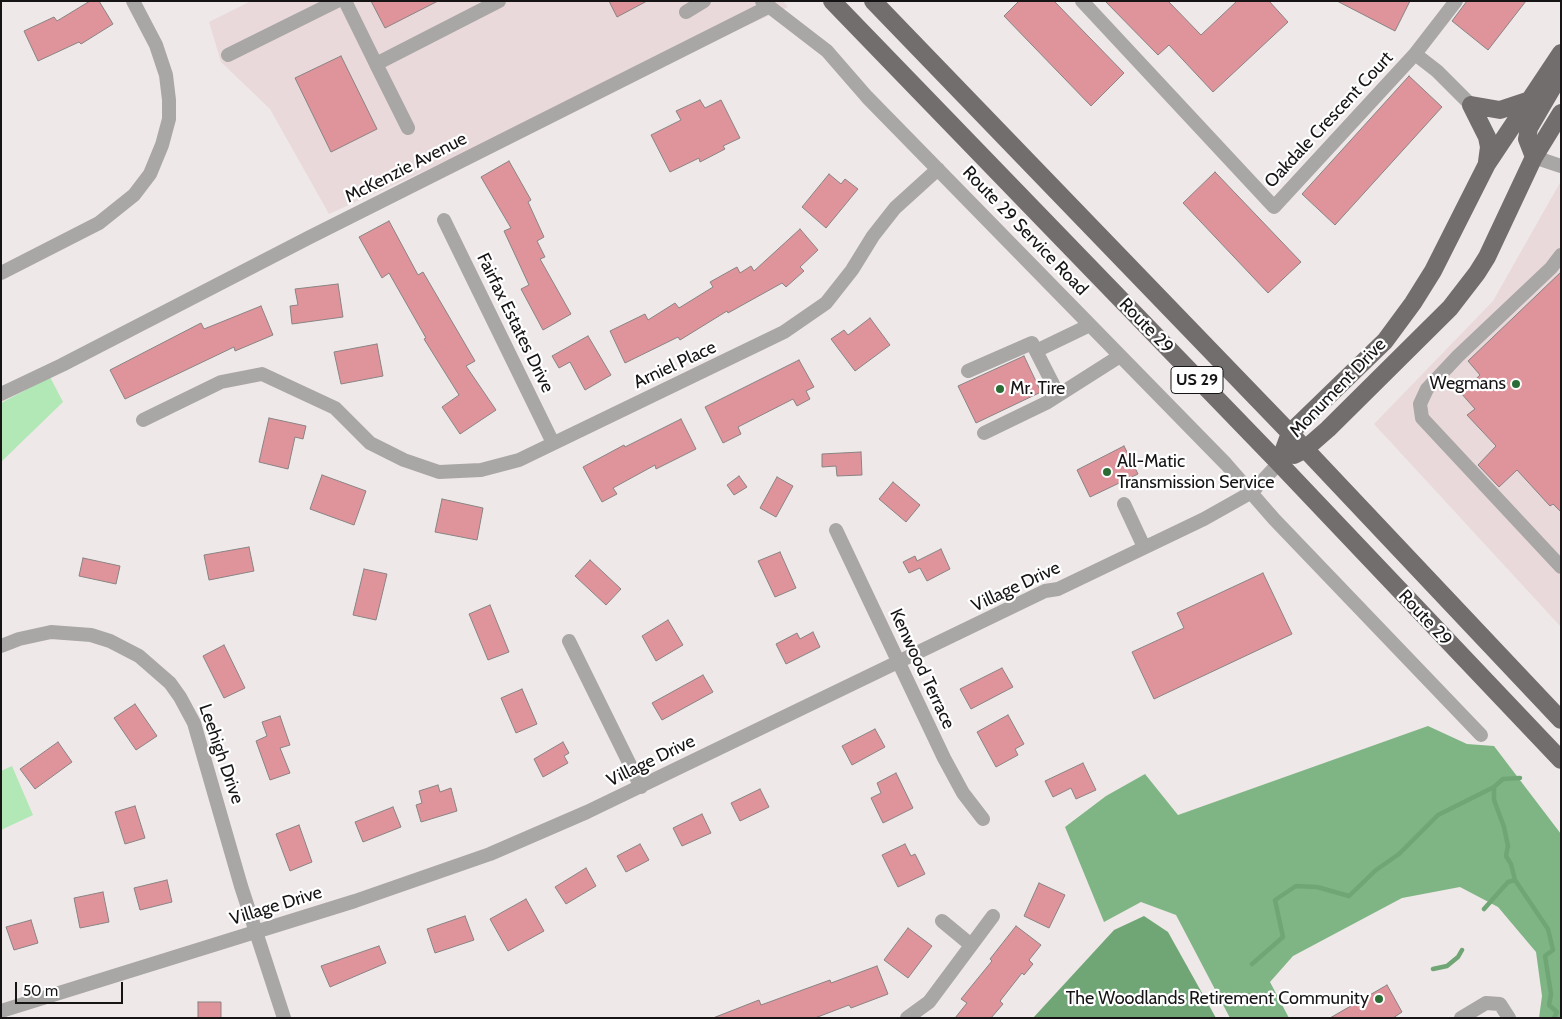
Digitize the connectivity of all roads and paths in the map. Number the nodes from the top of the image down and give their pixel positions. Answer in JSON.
{"nodes":[{"id":1,"x":133,"y":1,"type":"edge"},
{"id":2,"x":337,"y":1,"type":"edge"},
{"id":3,"x":345,"y":1,"type":"edge"},
{"id":4,"x":499,"y":1,"type":"edge"},
{"id":5,"x":704,"y":1,"type":"edge"},
{"id":6,"x":832,"y":1,"type":"edge"},
{"id":7,"x":873,"y":1,"type":"edge"},
{"id":8,"x":1082,"y":1,"type":"edge"},
{"id":9,"x":1456,"y":1,"type":"edge"},
{"id":10,"x":765,"y":4,"type":"edge"},
{"id":11,"x":686,"y":12,"type":"dead end"},
{"id":12,"x":1561,"y":53,"type":"edge"},
{"id":13,"x":1415,"y":54,"type":"junction"},
{"id":14,"x":228,"y":55,"type":"dead end"},
{"id":15,"x":376,"y":64,"type":"junction"},
{"id":16,"x":1561,"y":73,"type":"edge"},
{"id":17,"x":1527,"y":101,"type":"junction"},
{"id":18,"x":1471,"y":105,"type":"junction"},
{"id":19,"x":1561,"y":113,"type":"edge"},
{"id":20,"x":408,"y":128,"type":"dead end"},
{"id":21,"x":1534,"y":157,"type":"junction"},
{"id":22,"x":1487,"y":164,"type":"junction"},
{"id":23,"x":1561,"y":166,"type":"edge"},
{"id":24,"x":938,"y":169,"type":"junction"},
{"id":25,"x":444,"y":220,"type":"dead end"},
{"id":26,"x":1561,"y":255,"type":"edge"},
{"id":27,"x":1,"y":273,"type":"edge"},
{"id":28,"x":1090,"y":325,"type":"junction"},
{"id":29,"x":1036,"y":351,"type":"junction"},
{"id":30,"x":1120,"y":356,"type":"junction"},
{"id":31,"x":968,"y":371,"type":"dead end"},
{"id":32,"x":1,"y":394,"type":"edge"},
{"id":33,"x":1058,"y":394,"type":"junction"},
{"id":34,"x":143,"y":420,"type":"dead end"},
{"id":35,"x":984,"y":433,"type":"dead end"},
{"id":36,"x":1290,"y":434,"type":"junction"},
{"id":37,"x":553,"y":443,"type":"junction"},
{"id":38,"x":1304,"y":450,"type":"junction"},
{"id":39,"x":1279,"y":463,"type":"junction"},
{"id":40,"x":1252,"y":492,"type":"junction"},
{"id":41,"x":1124,"y":504,"type":"dead end"},
{"id":42,"x":836,"y":530,"type":"dead end"},
{"id":43,"x":1144,"y":548,"type":"junction"},
{"id":44,"x":1561,"y":567,"type":"edge"},
{"id":45,"x":569,"y":641,"type":"dead end"},
{"id":46,"x":1,"y":646,"type":"edge"},
{"id":47,"x":898,"y":664,"type":"junction"},
{"id":48,"x":1561,"y":720,"type":"edge"},
{"id":49,"x":1481,"y":735,"type":"dead end"},
{"id":50,"x":1561,"y":760,"type":"edge"},
{"id":51,"x":641,"y":787,"type":"junction"},
{"id":52,"x":983,"y":819,"type":"dead end"},
{"id":53,"x":993,"y":916,"type":"dead end"},
{"id":54,"x":942,"y":921,"type":"dead end"},
{"id":55,"x":256,"y":932,"type":"junction"},
{"id":56,"x":971,"y":945,"type":"junction"},
{"id":57,"x":1,"y":1011,"type":"edge"},
{"id":58,"x":284,"y":1018,"type":"edge"},
{"id":59,"x":907,"y":1018,"type":"edge"},
{"id":60,"x":1461,"y":1018,"type":"edge"},
{"id":61,"x":1509,"y":1018,"type":"edge"}],
"edges":[{"from":1,"to":27,"type":"street"},
{"from":2,"to":14,"type":"street"},
{"from":3,"to":15,"type":"street"},
{"from":4,"to":15,"type":"street"},
{"from":5,"to":11,"type":"street"},
{"from":6,"to":39,"type":"main road","name":"Route 29","number":"US 29"},
{"from":7,"to":36,"type":"main road","name":"Route 29","number":"US 29"},
{"from":8,"to":13,"type":"street","name":"Oakdale Crescent Court"},
{"from":9,"to":13,"type":"street","name":"Oakdale Crescent Court"},
{"from":10,"to":24,"type":"street","name":"Route 29 Service Road"},
{"from":10,"to":32,"type":"street","name":"McKenzie Avenue"},
{"from":12,"to":17,"type":"main road","name":"Monument Drive"},
{"from":13,"to":18,"type":"street"},
{"from":15,"to":20,"type":"street"},
{"from":16,"to":21,"type":"main road"},
{"from":17,"to":18,"type":"main road"},
{"from":17,"to":22,"type":"main road","name":"Monument Drive"},
{"from":18,"to":22,"type":"main road"},
{"from":19,"to":21,"type":"main road","name":"Monument Drive"},
{"from":21,"to":23,"type":"street"},
{"from":21,"to":38,"type":"main road","name":"Monument Drive"},
{"from":22,"to":36,"type":"main road","name":"Monument Drive"},
{"from":24,"to":28,"type":"street","name":"Route 29 Service Road"},
{"from":24,"to":37,"type":"street","name":"Arniel Place"},
{"from":25,"to":37,"type":"street","name":"Fairfax Estates Drive"},
{"from":26,"to":44,"type":"street"},
{"from":28,"to":29,"type":"street"},
{"from":28,"to":30,"type":"street","name":"Route 29 Service Road"},
{"from":29,"to":31,"type":"street"},
{"from":29,"to":33,"type":"street"},
{"from":30,"to":33,"type":"street"},
{"from":30,"to":40,"type":"street","name":"Route 29 Service Road"},
{"from":33,"to":35,"type":"street"},
{"from":34,"to":37,"type":"street","name":"Arniel Place"},
{"from":36,"to":38,"type":"main road","name":"Route 29","number":"US 29"},
{"from":36,"to":39,"type":"main road","name":"Monument Drive"},
{"from":38,"to":39,"type":"main road","name":"Monument Drive"},
{"from":38,"to":48,"type":"main road","name":"Route 29","number":"US 29"},
{"from":39,"to":40,"type":"street","name":"Village Drive"},
{"from":39,"to":50,"type":"main road","name":"Route 29","number":"US 29"},
{"from":40,"to":43,"type":"street","name":"Village Drive"},
{"from":40,"to":49,"type":"street","name":"Route 29 Service Road"},
{"from":41,"to":43,"type":"street"},
{"from":42,"to":47,"type":"street","name":"Kenwood Terrace"},
{"from":43,"to":47,"type":"street","name":"Village Drive"},
{"from":45,"to":51,"type":"street"},
{"from":46,"to":55,"type":"street","name":"Leehigh Drive"},
{"from":47,"to":51,"type":"street","name":"Village Drive"},
{"from":47,"to":52,"type":"street","name":"Kenwood Terrace"},
{"from":51,"to":55,"type":"street","name":"Village Drive"},
{"from":53,"to":56,"type":"street"},
{"from":54,"to":56,"type":"street"},
{"from":55,"to":57,"type":"street","name":"Village Drive"},
{"from":55,"to":58,"type":"street","name":"Leehigh Drive"},
{"from":56,"to":59,"type":"street"},
{"from":60,"to":61,"type":"street"}]}
